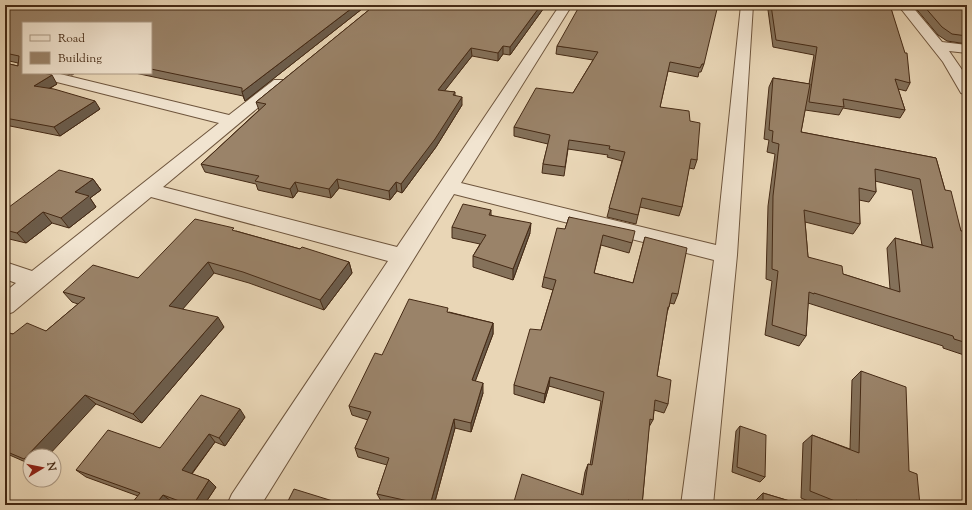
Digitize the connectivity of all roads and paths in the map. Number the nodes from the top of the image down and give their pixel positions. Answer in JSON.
{"nodes":[{"id":1,"x":566,"y":5,"type":"edge"},
{"id":2,"x":747,"y":5,"type":"edge"},
{"id":3,"x":904,"y":5,"type":"edge"},
{"id":4,"x":938,"y":46,"type":"junction"},
{"id":5,"x":967,"y":49,"type":"edge"},
{"id":6,"x":293,"y":72,"type":"edge"},
{"id":7,"x":42,"y":74,"type":"edge"},
{"id":8,"x":967,"y":90,"type":"edge"},
{"id":9,"x":233,"y":121,"type":"junction"},
{"id":10,"x":450,"y":186,"type":"junction"},
{"id":11,"x":148,"y":190,"type":"junction"},
{"id":12,"x":726,"y":255,"type":"junction"},
{"id":13,"x":404,"y":257,"type":"junction"},
{"id":14,"x":5,"y":270,"type":"edge"},
{"id":15,"x":35,"y":281,"type":"junction"},
{"id":16,"x":5,"y":305,"type":"edge"},
{"id":17,"x":243,"y":505,"type":"edge"},
{"id":18,"x":697,"y":505,"type":"edge"}],
"edges":[{"from":1,"to":10,"type":"street"},
{"from":2,"to":12,"type":"street"},
{"from":3,"to":4,"type":"street"},
{"from":4,"to":5,"type":"street"},
{"from":4,"to":8,"type":"street"},
{"from":6,"to":9,"type":"street"},
{"from":7,"to":9,"type":"street"},
{"from":9,"to":11,"type":"street"},
{"from":10,"to":12,"type":"street"},
{"from":10,"to":13,"type":"street"},
{"from":11,"to":13,"type":"street"},
{"from":11,"to":15,"type":"street"},
{"from":12,"to":18,"type":"street"},
{"from":13,"to":17,"type":"street"},
{"from":14,"to":15,"type":"street"},
{"from":15,"to":16,"type":"street"}]}
